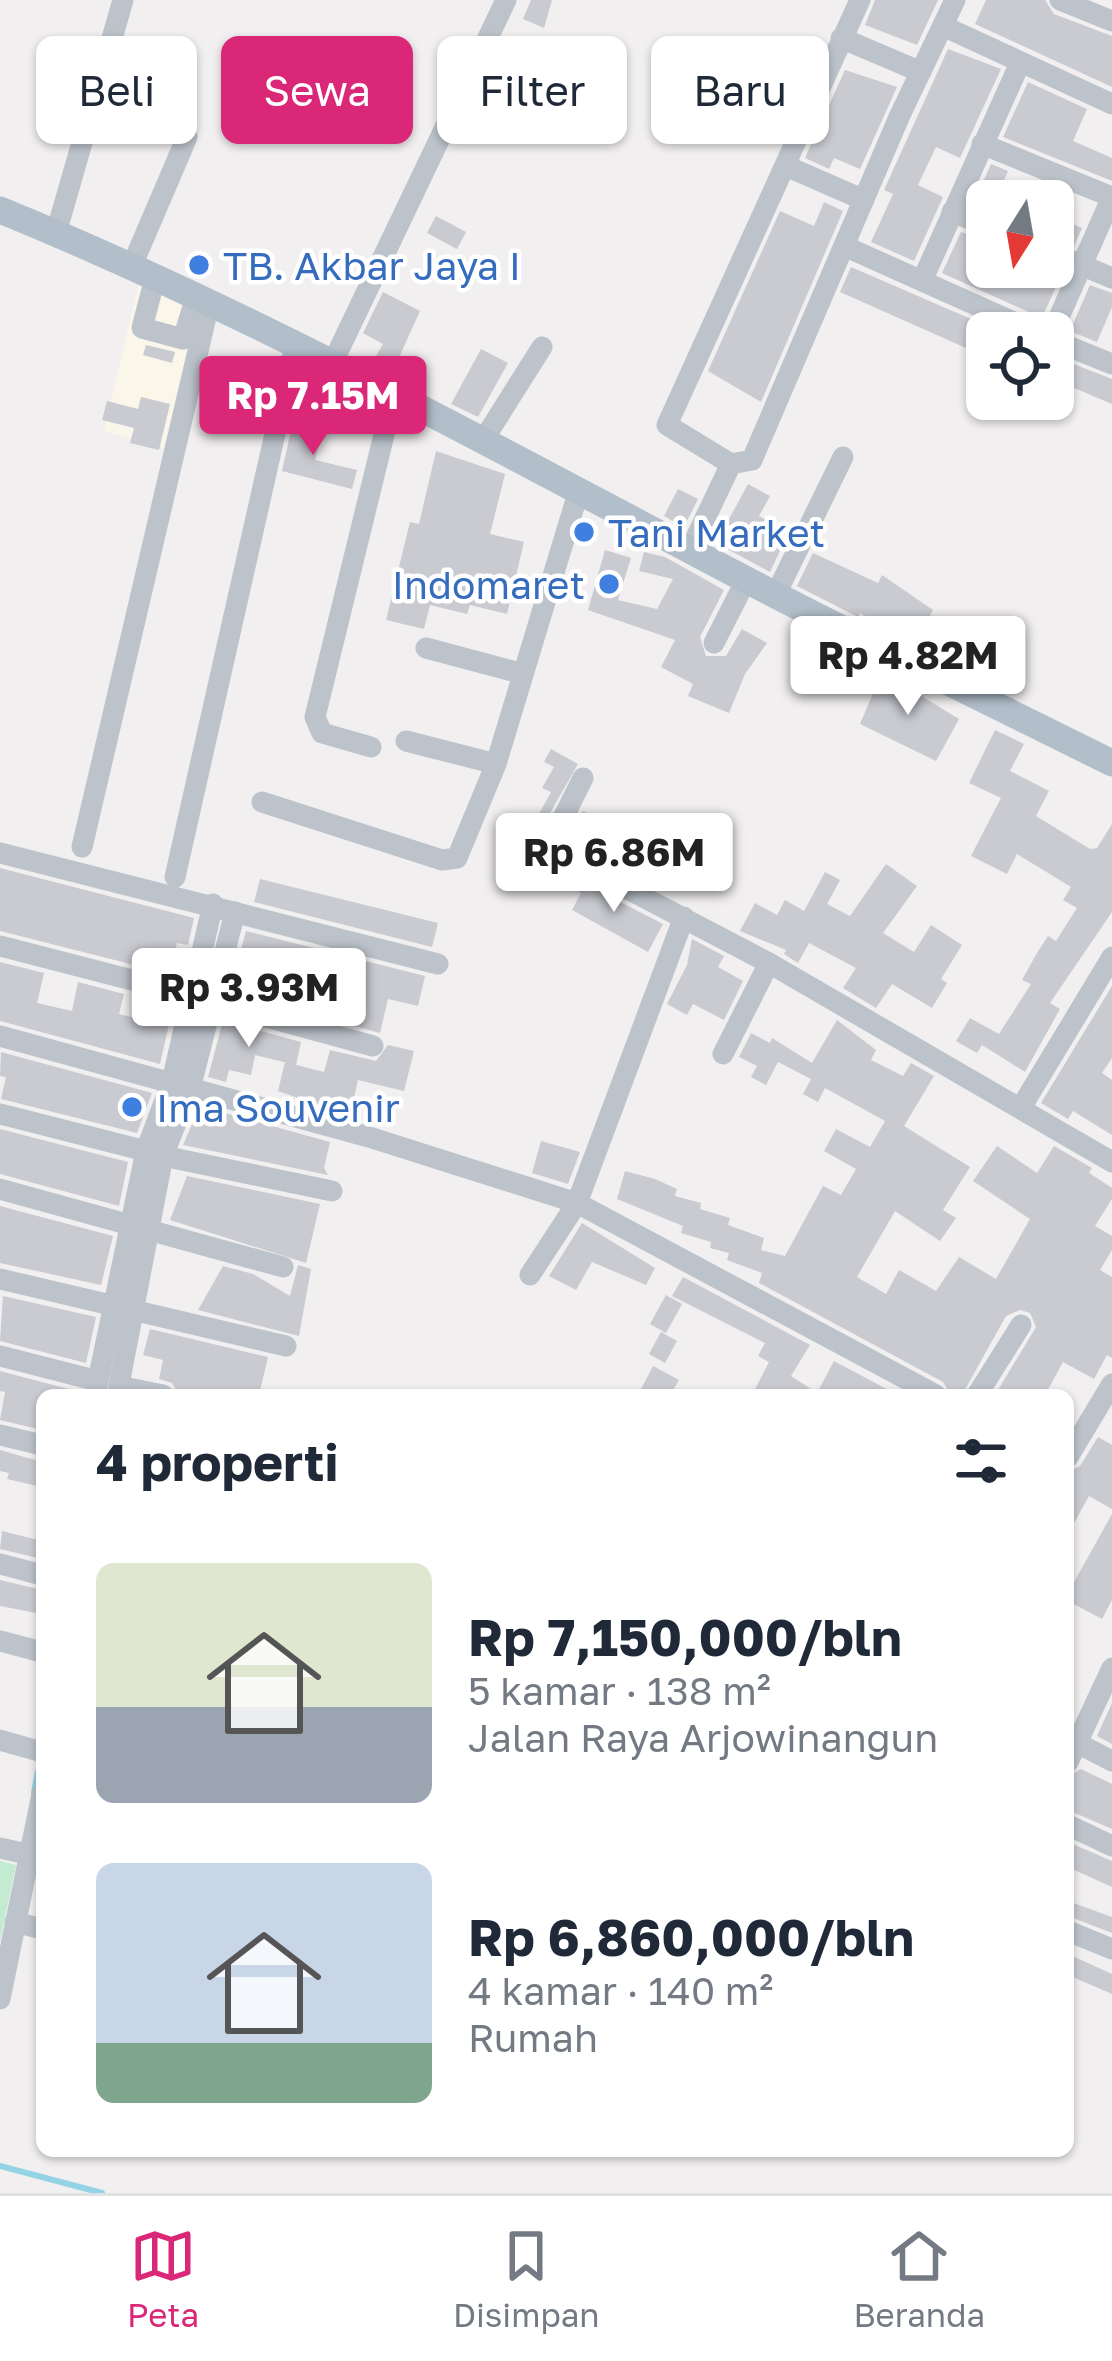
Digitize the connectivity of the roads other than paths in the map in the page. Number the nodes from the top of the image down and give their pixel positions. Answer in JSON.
{"nodes":[{"id":1,"x":123,"y":0,"type":"edge"},
{"id":2,"x":506,"y":0,"type":"edge"},
{"id":3,"x":860,"y":0,"type":"edge"},
{"id":4,"x":955,"y":0,"type":"edge"},
{"id":5,"x":1060,"y":0,"type":"edge"},
{"id":6,"x":1112,"y":20,"type":"edge"},
{"id":7,"x":943,"y":26,"type":"junction"},
{"id":8,"x":113,"y":36,"type":"edge"},
{"id":9,"x":841,"y":38,"type":"junction"},
{"id":10,"x":1020,"y":63,"type":"junction"},
{"id":11,"x":920,"y":72,"type":"junction"},
{"id":12,"x":1112,"y":104,"type":"edge"},
{"id":13,"x":82,"y":144,"type":"edge"},
{"id":14,"x":185,"y":144,"type":"edge"},
{"id":15,"x":982,"y":145,"type":"junction"},
{"id":16,"x":786,"y":166,"type":"junction"},
{"id":17,"x":1112,"y":197,"type":"edge"},
{"id":18,"x":864,"y":200,"type":"junction"},
{"id":19,"x":0,"y":210,"type":"edge"},
{"id":20,"x":952,"y":212,"type":"junction"},
{"id":21,"x":966,"y":218,"type":"edge"},
{"id":22,"x":56,"y":233,"type":"junction"},
{"id":23,"x":844,"y":246,"type":"junction"},
{"id":24,"x":1074,"y":263,"type":"edge"},
{"id":25,"x":1082,"y":266,"type":"junction"},
{"id":26,"x":143,"y":273,"type":"junction"},
{"id":27,"x":1112,"y":278,"type":"edge"},
{"id":28,"x":922,"y":280,"type":"junction"},
{"id":29,"x":203,"y":301,"type":"junction"},
{"id":30,"x":992,"y":312,"type":"edge"},
{"id":31,"x":1062,"y":312,"type":"edge"},
{"id":32,"x":295,"y":345,"type":"junction"},
{"id":33,"x":1074,"y":346,"type":"edge"},
{"id":34,"x":542,"y":347,"type":"dead end"},
{"id":35,"x":332,"y":364,"type":"junction"},
{"id":36,"x":1112,"y":364,"type":"edge"},
{"id":37,"x":394,"y":394,"type":"junction"},
{"id":38,"x":484,"y":439,"type":"junction"},
{"id":39,"x":843,"y":457,"type":"dead end"},
{"id":40,"x":731,"y":464,"type":"junction"},
{"id":41,"x":579,"y":490,"type":"junction"},
{"id":42,"x":690,"y":550,"type":"junction"},
{"id":43,"x":746,"y":580,"type":"junction"},
{"id":44,"x":776,"y":594,"type":"junction"},
{"id":45,"x":714,"y":643,"type":"dead end"},
{"id":46,"x":426,"y":648,"type":"dead end"},
{"id":47,"x":520,"y":673,"type":"junction"},
{"id":48,"x":406,"y":741,"type":"dead end"},
{"id":49,"x":371,"y":747,"type":"dead end"},
{"id":50,"x":1112,"y":763,"type":"edge"},
{"id":51,"x":496,"y":764,"type":"junction"},
{"id":52,"x":583,"y":778,"type":"dead end"},
{"id":53,"x":262,"y":802,"type":"dead end"},
{"id":54,"x":518,"y":831,"type":"dead end"},
{"id":55,"x":82,"y":847,"type":"dead end"},
{"id":56,"x":548,"y":848,"type":"junction"},
{"id":57,"x":0,"y":854,"type":"edge"},
{"id":58,"x":175,"y":877,"type":"dead end"},
{"id":59,"x":213,"y":904,"type":"junction"},
{"id":60,"x":236,"y":912,"type":"junction"},
{"id":61,"x":684,"y":917,"type":"junction"},
{"id":62,"x":0,"y":946,"type":"edge"},
{"id":63,"x":1112,"y":957,"type":"edge"},
{"id":64,"x":769,"y":963,"type":"junction"},
{"id":65,"x":438,"y":964,"type":"dead end"},
{"id":66,"x":201,"y":998,"type":"junction"},
{"id":67,"x":0,"y":1036,"type":"edge"},
{"id":68,"x":373,"y":1046,"type":"dead end"},
{"id":69,"x":722,"y":1054,"type":"dead end"},
{"id":70,"x":181,"y":1083,"type":"junction"},
{"id":71,"x":1022,"y":1106,"type":"junction"},
{"id":72,"x":0,"y":1114,"type":"edge"},
{"id":73,"x":155,"y":1153,"type":"junction"},
{"id":74,"x":1112,"y":1162,"type":"edge"},
{"id":75,"x":0,"y":1189,"type":"edge"},
{"id":76,"x":332,"y":1191,"type":"dead end"},
{"id":77,"x":577,"y":1203,"type":"junction"},
{"id":78,"x":141,"y":1227,"type":"junction"},
{"id":79,"x":283,"y":1267,"type":"dead end"},
{"id":80,"x":530,"y":1275,"type":"dead end"},
{"id":81,"x":0,"y":1279,"type":"edge"},
{"id":82,"x":124,"y":1311,"type":"junction"},
{"id":83,"x":1021,"y":1325,"type":"dead end"},
{"id":84,"x":286,"y":1346,"type":"dead end"},
{"id":85,"x":0,"y":1355,"type":"edge"},
{"id":86,"x":1112,"y":1384,"type":"edge"},
{"id":87,"x":107,"y":1389,"type":"edge"},
{"id":88,"x":925,"y":1389,"type":"edge"},
{"id":89,"x":980,"y":1389,"type":"edge"},
{"id":90,"x":0,"y":1435,"type":"edge"},
{"id":91,"x":36,"y":1444,"type":"edge"},
{"id":92,"x":1074,"y":1447,"type":"edge"},
{"id":93,"x":0,"y":1564,"type":"edge"},
{"id":94,"x":36,"y":1573,"type":"edge"},
{"id":95,"x":0,"y":1641,"type":"edge"},
{"id":96,"x":36,"y":1650,"type":"edge"},
{"id":97,"x":1112,"y":1668,"type":"edge"},
{"id":98,"x":0,"y":1740,"type":"edge"},
{"id":99,"x":1074,"y":1748,"type":"edge"},
{"id":100,"x":36,"y":1750,"type":"edge"},
{"id":101,"x":1074,"y":1752,"type":"edge"},
{"id":102,"x":1112,"y":1761,"type":"edge"},
{"id":103,"x":1074,"y":1828,"type":"edge"},
{"id":104,"x":1112,"y":1846,"type":"edge"},
{"id":105,"x":0,"y":1848,"type":"edge"},
{"id":106,"x":34,"y":1859,"type":"edge"},
{"id":107,"x":15,"y":1922,"type":"junction"},
{"id":108,"x":36,"y":1927,"type":"edge"},
{"id":109,"x":1074,"y":1933,"type":"edge"},
{"id":110,"x":1112,"y":1949,"type":"edge"},
{"id":111,"x":0,"y":1997,"type":"edge"}],
"edges":[{"from":1,"to":8,"type":"street"},
{"from":2,"to":35,"type":"street"},
{"from":3,"to":9,"type":"street"},
{"from":4,"to":7,"type":"street"},
{"from":5,"to":6,"type":"street"},
{"from":7,"to":10,"type":"street"},
{"from":7,"to":11,"type":"street"},
{"from":9,"to":11,"type":"street"},
{"from":9,"to":16,"type":"street"},
{"from":10,"to":12,"type":"street"},
{"from":10,"to":15,"type":"street"},
{"from":11,"to":18,"type":"street"},
{"from":13,"to":22,"type":"street"},
{"from":14,"to":26,"type":"street"},
{"from":15,"to":17,"type":"street"},
{"from":15,"to":20,"type":"street"},
{"from":16,"to":18,"type":"street"},
{"from":16,"to":40,"type":"street"},
{"from":17,"to":25,"type":"street"},
{"from":18,"to":23,"type":"street"},
{"from":19,"to":22,"type":"main road"},
{"from":20,"to":21,"type":"street"},
{"from":20,"to":28,"type":"street"},
{"from":22,"to":26,"type":"main road"},
{"from":23,"to":28,"type":"street"},
{"from":23,"to":40,"type":"street"},
{"from":24,"to":25,"type":"street"},
{"from":25,"to":27,"type":"street"},
{"from":25,"to":31,"type":"street"},
{"from":26,"to":29,"type":"main road"},
{"from":26,"to":29,"type":"street"},
{"from":28,"to":30,"type":"street"},
{"from":29,"to":32,"type":"main road"},
{"from":29,"to":55,"type":"street"},
{"from":32,"to":35,"type":"main road"},
{"from":32,"to":58,"type":"street"},
{"from":33,"to":36,"type":"street"},
{"from":34,"to":38,"type":"street"},
{"from":35,"to":37,"type":"main road"},
{"from":37,"to":38,"type":"main road"},
{"from":37,"to":49,"type":"street"},
{"from":38,"to":41,"type":"main road"},
{"from":39,"to":44,"type":"street"},
{"from":40,"to":42,"type":"street"},
{"from":41,"to":42,"type":"main road"},
{"from":41,"to":47,"type":"street"},
{"from":42,"to":43,"type":"main road"},
{"from":43,"to":44,"type":"main road"},
{"from":43,"to":45,"type":"street"},
{"from":44,"to":50,"type":"main road"},
{"from":46,"to":47,"type":"street"},
{"from":47,"to":51,"type":"street"},
{"from":48,"to":51,"type":"street"},
{"from":51,"to":53,"type":"street"},
{"from":52,"to":56,"type":"street"},
{"from":54,"to":56,"type":"street"},
{"from":56,"to":61,"type":"street"},
{"from":57,"to":59,"type":"street"},
{"from":59,"to":60,"type":"street"},
{"from":59,"to":66,"type":"street"},
{"from":60,"to":65,"type":"street"},
{"from":60,"to":66,"type":"street"},
{"from":61,"to":64,"type":"street"},
{"from":61,"to":77,"type":"street"},
{"from":62,"to":66,"type":"street"},
{"from":63,"to":71,"type":"street"},
{"from":64,"to":69,"type":"street"},
{"from":64,"to":71,"type":"street"},
{"from":66,"to":68,"type":"street"},
{"from":66,"to":70,"type":"street"},
{"from":67,"to":70,"type":"street"},
{"from":70,"to":73,"type":"street"},
{"from":70,"to":77,"type":"street"},
{"from":71,"to":74,"type":"street"},
{"from":72,"to":73,"type":"street"},
{"from":73,"to":76,"type":"street"},
{"from":73,"to":78,"type":"street"},
{"from":75,"to":78,"type":"street"},
{"from":77,"to":80,"type":"street"},
{"from":77,"to":88,"type":"street"},
{"from":78,"to":79,"type":"street"},
{"from":78,"to":82,"type":"street"},
{"from":81,"to":82,"type":"street"},
{"from":82,"to":84,"type":"street"},
{"from":82,"to":87,"type":"street"},
{"from":83,"to":89,"type":"street"},
{"from":85,"to":87,"type":"street"},
{"from":86,"to":92,"type":"street"},
{"from":90,"to":91,"type":"street"},
{"from":93,"to":94,"type":"street"},
{"from":95,"to":96,"type":"street"},
{"from":97,"to":99,"type":"street"},
{"from":98,"to":100,"type":"street"},
{"from":101,"to":102,"type":"street"},
{"from":103,"to":104,"type":"street"},
{"from":105,"to":106,"type":"street"},
{"from":106,"to":107,"type":"street"},
{"from":107,"to":108,"type":"street"},
{"from":107,"to":111,"type":"street"},
{"from":109,"to":110,"type":"street"}]}
